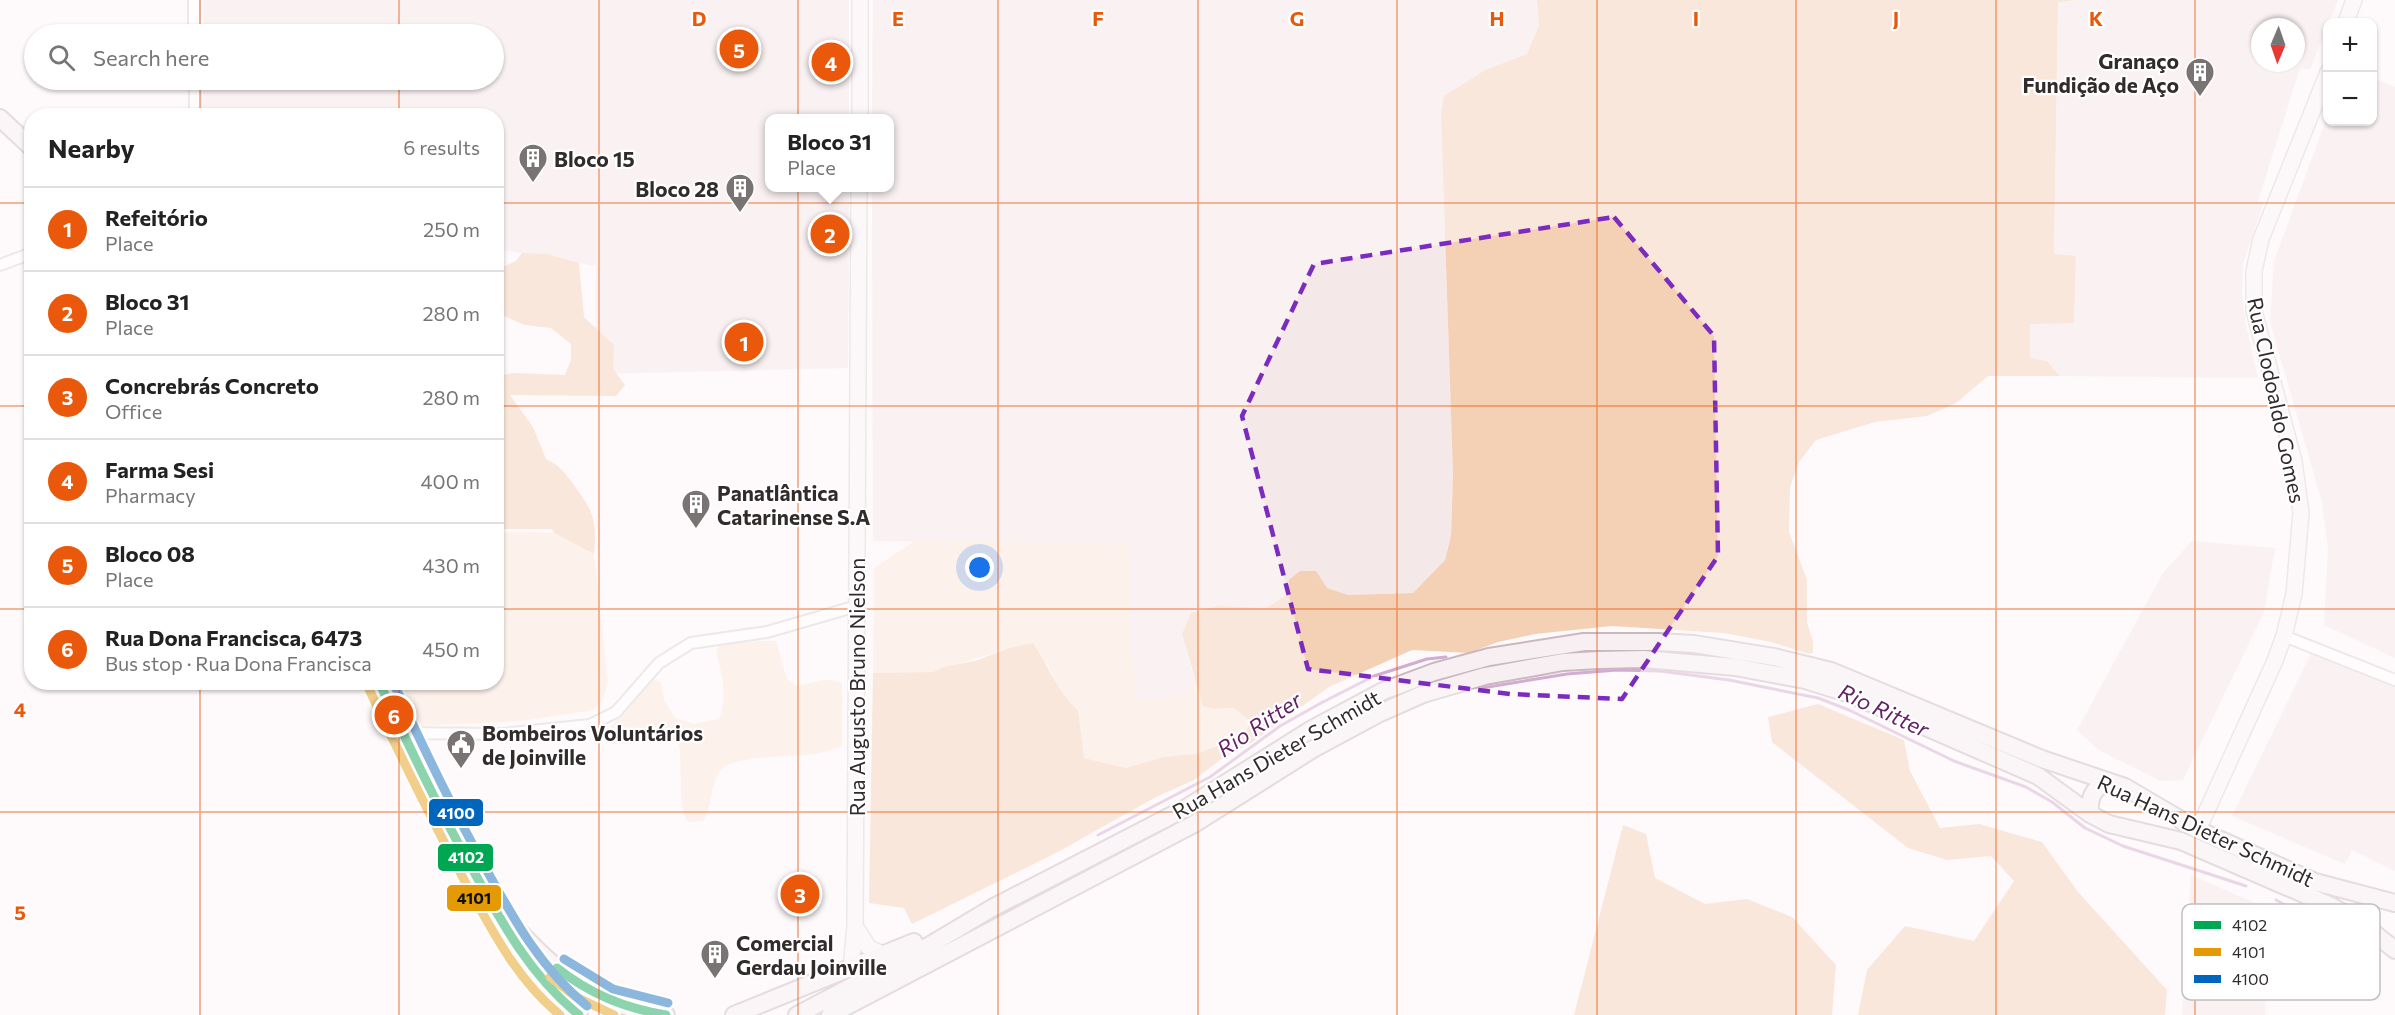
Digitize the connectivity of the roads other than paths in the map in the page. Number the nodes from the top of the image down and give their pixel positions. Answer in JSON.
{"nodes":[{"id":1,"x":194,"y":0,"type":"edge"},
{"id":2,"x":861,"y":0,"type":"edge"},
{"id":3,"x":2354,"y":0,"type":"edge"},
{"id":4,"x":2347,"y":18,"type":"edge"},
{"id":5,"x":194,"y":24,"type":"edge"},
{"id":6,"x":2323,"y":84,"type":"edge"},
{"id":7,"x":195,"y":90,"type":"edge"},
{"id":8,"x":195,"y":108,"type":"edge"},
{"id":9,"x":860,"y":114,"type":"edge"},
{"id":10,"x":0,"y":118,"type":"edge"},
{"id":11,"x":24,"y":140,"type":"edge"},
{"id":12,"x":859,"y":192,"type":"edge"},
{"id":13,"x":24,"y":256,"type":"edge"},
{"id":14,"x":0,"y":265,"type":"edge"},
{"id":15,"x":857,"y":606,"type":"junction"},
{"id":16,"x":2284,"y":636,"type":"junction"},
{"id":17,"x":2395,"y":680,"type":"edge"},
{"id":18,"x":383,"y":690,"type":"edge"},
{"id":19,"x":402,"y":733,"type":"junction"},
{"id":20,"x":2108,"y":781,"type":"junction"},
{"id":21,"x":2090,"y":814,"type":"junction"},
{"id":22,"x":2198,"y":830,"type":"junction"},
{"id":23,"x":2395,"y":903,"type":"edge"},
{"id":24,"x":493,"y":904,"type":"junction"},
{"id":25,"x":2324,"y":904,"type":"edge"},
{"id":26,"x":992,"y":908,"type":"junction"},
{"id":27,"x":999,"y":925,"type":"junction"},
{"id":28,"x":855,"y":926,"type":"junction"},
{"id":29,"x":2380,"y":938,"type":"edge"},
{"id":30,"x":2395,"y":950,"type":"edge"},
{"id":31,"x":885,"y":955,"type":"junction"},
{"id":32,"x":851,"y":969,"type":"junction"},
{"id":33,"x":594,"y":995,"type":"junction"},
{"id":34,"x":577,"y":1014,"type":"edge"},
{"id":35,"x":666,"y":1015,"type":"edge"},
{"id":36,"x":734,"y":1015,"type":"edge"},
{"id":37,"x":797,"y":1015,"type":"edge"},
{"id":38,"x":830,"y":1015,"type":"edge"},
{"id":39,"x":848,"y":1015,"type":"edge"}],
"edges":[{"from":1,"to":5,"type":"street"},
{"from":2,"to":9,"type":"main road"},
{"from":3,"to":4,"type":"main road"},
{"from":6,"to":16,"type":"main road","name":"Rua Clodoaldo Gomes"},
{"from":7,"to":8,"type":"street"},
{"from":10,"to":11,"type":"main road"},
{"from":12,"to":15,"type":"main road","name":"Rua Augusto Bruno Nielson"},
{"from":13,"to":14,"type":"street"},
{"from":15,"to":19,"type":"street"},
{"from":15,"to":28,"type":"main road","name":"Rua Augusto Bruno Nielson"},
{"from":16,"to":17,"type":"street"},
{"from":16,"to":22,"type":"main road","name":"Rua Clodoaldo Gomes"},
{"from":18,"to":19,"type":"main road"},
{"from":19,"to":24,"type":"main road"},
{"from":20,"to":21,"type":"main road"},
{"from":20,"to":22,"type":"main road","name":"Rua Hans Dieter Schmidt"},
{"from":20,"to":26,"type":"main road","name":"Rua Hans Dieter Schmidt"},
{"from":21,"to":25,"type":"main road","name":"Rua Hans Dieter Schmidt"},
{"from":21,"to":27,"type":"main road","name":"Rua Hans Dieter Schmidt"},
{"from":22,"to":23,"type":"main road","name":"Rua Hans Dieter Schmidt"},
{"from":24,"to":33,"type":"main road"},
{"from":24,"to":34,"type":"main road"},
{"from":26,"to":31,"type":"main road"},
{"from":26,"to":37,"type":"main road","name":"Rua Hans Dieter Schmidt"},
{"from":27,"to":38,"type":"main road","name":"Rua Hans Dieter Schmidt"},
{"from":27,"to":39,"type":"main road"},
{"from":28,"to":31,"type":"main road"},
{"from":28,"to":32,"type":"main road","name":"Rua Augusto Bruno Nielson"},
{"from":29,"to":30,"type":"main road","name":"Rua Hans Dieter Schmidt"},
{"from":31,"to":32,"type":"main road"},
{"from":32,"to":36,"type":"main road"},
{"from":33,"to":34,"type":"main road"},
{"from":33,"to":35,"type":"main road"}]}
